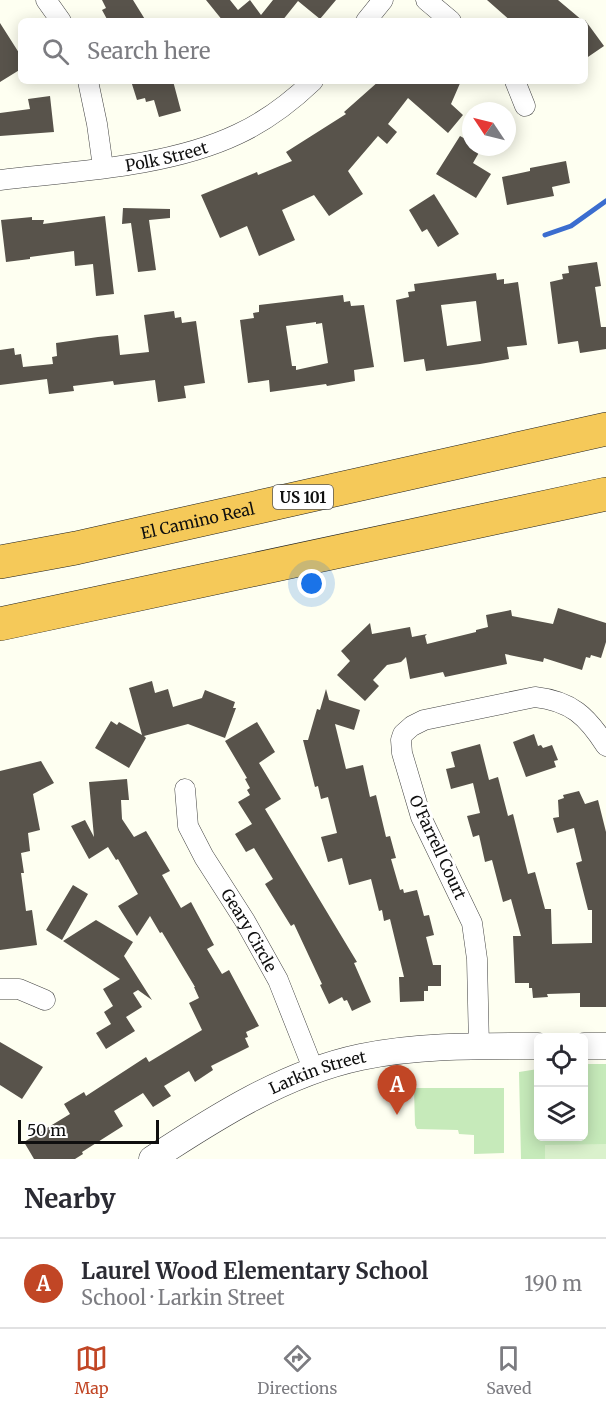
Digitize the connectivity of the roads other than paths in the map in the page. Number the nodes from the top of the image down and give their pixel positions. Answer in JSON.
{"nodes":[{"id":1,"x":46,"y":0,"type":"edge"},
{"id":2,"x":383,"y":0,"type":"edge"},
{"id":3,"x":426,"y":0,"type":"edge"},
{"id":4,"x":59,"y":18,"type":"edge"},
{"id":5,"x":368,"y":18,"type":"edge"},
{"id":6,"x":447,"y":18,"type":"edge"},
{"id":7,"x":89,"y":84,"type":"edge"},
{"id":8,"x":309,"y":84,"type":"edge"},
{"id":9,"x":516,"y":84,"type":"edge"},
{"id":10,"x":525,"y":106,"type":"dead end"},
{"id":11,"x":103,"y":167,"type":"junction"},
{"id":12,"x":0,"y":180,"type":"edge"},
{"id":13,"x":606,"y":429,"type":"edge"},
{"id":14,"x":606,"y":494,"type":"edge"},
{"id":15,"x":0,"y":562,"type":"edge"},
{"id":16,"x":0,"y":624,"type":"edge"},
{"id":17,"x":606,"y":746,"type":"edge"},
{"id":18,"x":185,"y":789,"type":"dead end"},
{"id":19,"x":0,"y":989,"type":"edge"},
{"id":20,"x":45,"y":1000,"type":"dead end"},
{"id":21,"x":478,"y":1046,"type":"junction"},
{"id":22,"x":534,"y":1046,"type":"edge"},
{"id":23,"x":588,"y":1046,"type":"edge"},
{"id":24,"x":606,"y":1046,"type":"edge"},
{"id":25,"x":314,"y":1071,"type":"junction"},
{"id":26,"x":152,"y":1159,"type":"edge"}],
"edges":[{"from":1,"to":4,"type":"street"},
{"from":2,"to":5,"type":"street"},
{"from":3,"to":6,"type":"street"},
{"from":7,"to":11,"type":"street"},
{"from":8,"to":11,"type":"street","name":"Polk Street"},
{"from":9,"to":10,"type":"street"},
{"from":11,"to":12,"type":"street","name":"Polk Street"},
{"from":13,"to":15,"type":"highway","name":"El Camino Real","number":"US 101"},
{"from":14,"to":16,"type":"highway"},
{"from":17,"to":21,"type":"street","name":"O'Farrell Court"},
{"from":18,"to":25,"type":"street","name":"Geary Circle"},
{"from":19,"to":20,"type":"street"},
{"from":21,"to":22,"type":"street","name":"Larkin Street"},
{"from":21,"to":25,"type":"street","name":"Larkin Street"},
{"from":23,"to":24,"type":"street"},
{"from":25,"to":26,"type":"street","name":"Larkin Street"}]}
